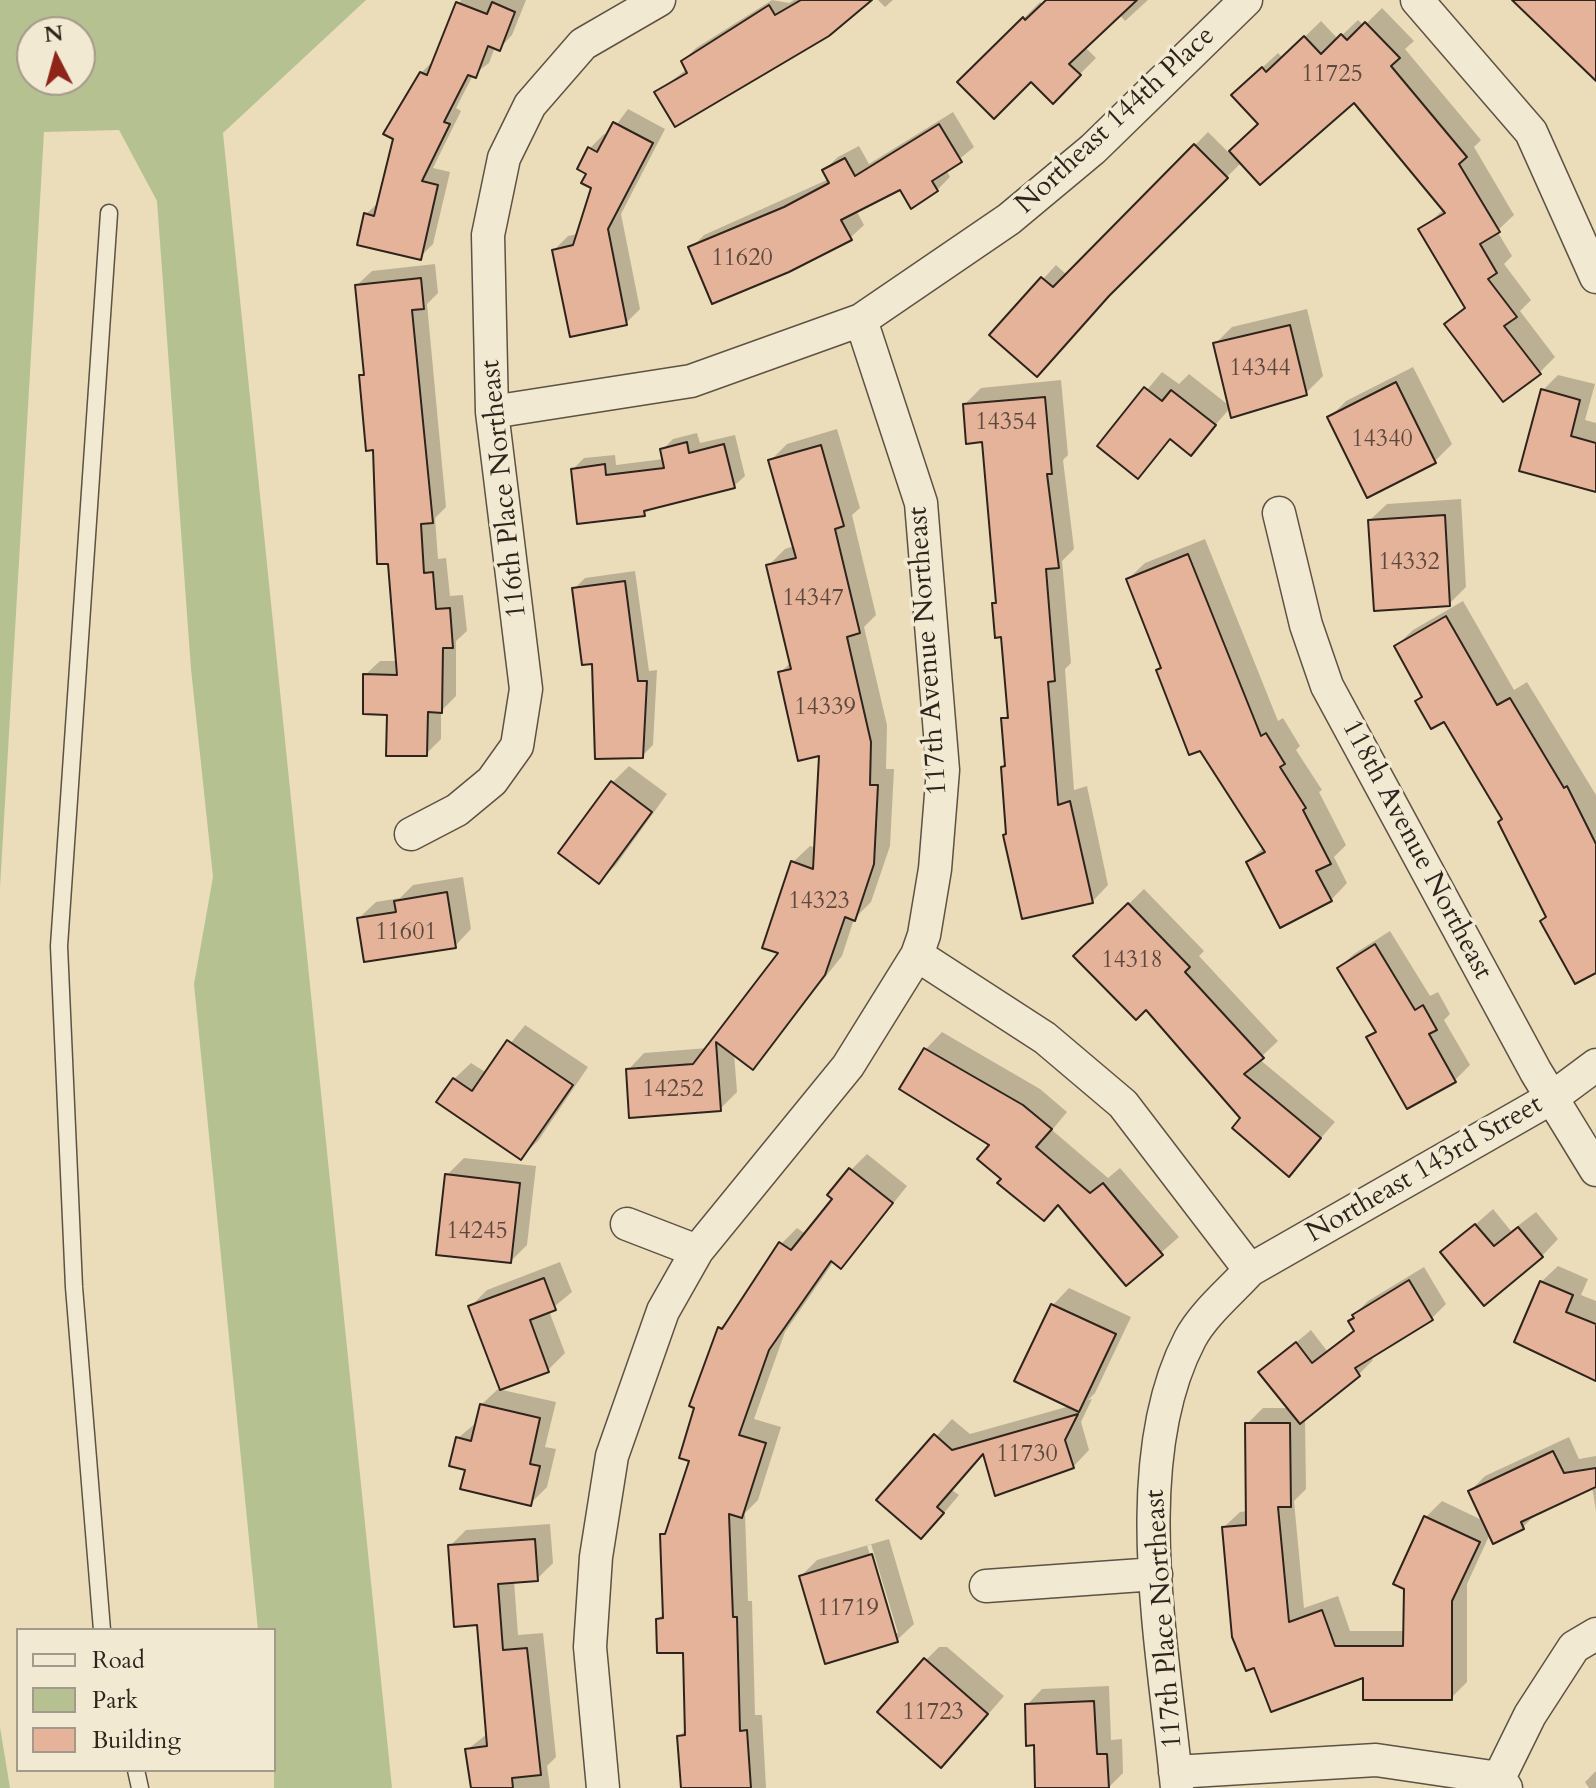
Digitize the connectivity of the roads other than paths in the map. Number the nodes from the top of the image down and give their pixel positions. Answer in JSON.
{"nodes":[{"id":1,"x":659,"y":0,"type":"edge"},
{"id":2,"x":1246,"y":0,"type":"edge"},
{"id":3,"x":1417,"y":0,"type":"edge"},
{"id":4,"x":109,"y":213,"type":"dead end"},
{"id":5,"x":1596,"y":277,"type":"edge"},
{"id":6,"x":861,"y":320,"type":"junction"},
{"id":7,"x":492,"y":412,"type":"junction"},
{"id":8,"x":1279,"y":513,"type":"dead end"},
{"id":9,"x":411,"y":834,"type":"dead end"},
{"id":10,"x":917,"y":955,"type":"junction"},
{"id":11,"x":1596,"y":1065,"type":"edge"},
{"id":12,"x":1553,"y":1097,"type":"junction"},
{"id":13,"x":1596,"y":1170,"type":"edge"},
{"id":14,"x":627,"y":1224,"type":"dead end"},
{"id":15,"x":697,"y":1251,"type":"junction"},
{"id":16,"x":1250,"y":1270,"type":"junction"},
{"id":17,"x":1156,"y":1574,"type":"junction"},
{"id":18,"x":986,"y":1586,"type":"dead end"},
{"id":19,"x":102,"y":1628,"type":"edge"},
{"id":20,"x":1596,"y":1634,"type":"edge"},
{"id":21,"x":1176,"y":1780,"type":"edge"},
{"id":22,"x":1502,"y":1783,"type":"edge"},
{"id":23,"x":603,"y":1788,"type":"edge"}],
"edges":[{"from":1,"to":7,"type":"street","name":"116th Place Northeast"},
{"from":2,"to":6,"type":"street","name":"Northeast 144th Place"},
{"from":3,"to":5,"type":"street"},
{"from":4,"to":19,"type":"lane"},
{"from":6,"to":7,"type":"street","name":"Northeast 144th Place"},
{"from":6,"to":10,"type":"street","name":"117th Avenue Northeast"},
{"from":7,"to":9,"type":"street","name":"116th Place Northeast"},
{"from":8,"to":12,"type":"street","name":"118th Avenue Northeast"},
{"from":10,"to":15,"type":"street","name":"117th Avenue Northeast"},
{"from":10,"to":16,"type":"street"},
{"from":11,"to":12,"type":"street","name":"Northeast 143rd Street"},
{"from":12,"to":13,"type":"street","name":"118th Avenue Northeast"},
{"from":12,"to":16,"type":"street","name":"Northeast 143rd Street"},
{"from":14,"to":15,"type":"street"},
{"from":15,"to":23,"type":"street","name":"117th Avenue Northeast"},
{"from":16,"to":17,"type":"street","name":"117th Place Northeast"},
{"from":17,"to":18,"type":"street"},
{"from":17,"to":21,"type":"street","name":"117th Place Northeast"},
{"from":20,"to":22,"type":"street"},
{"from":21,"to":22,"type":"street"}]}
